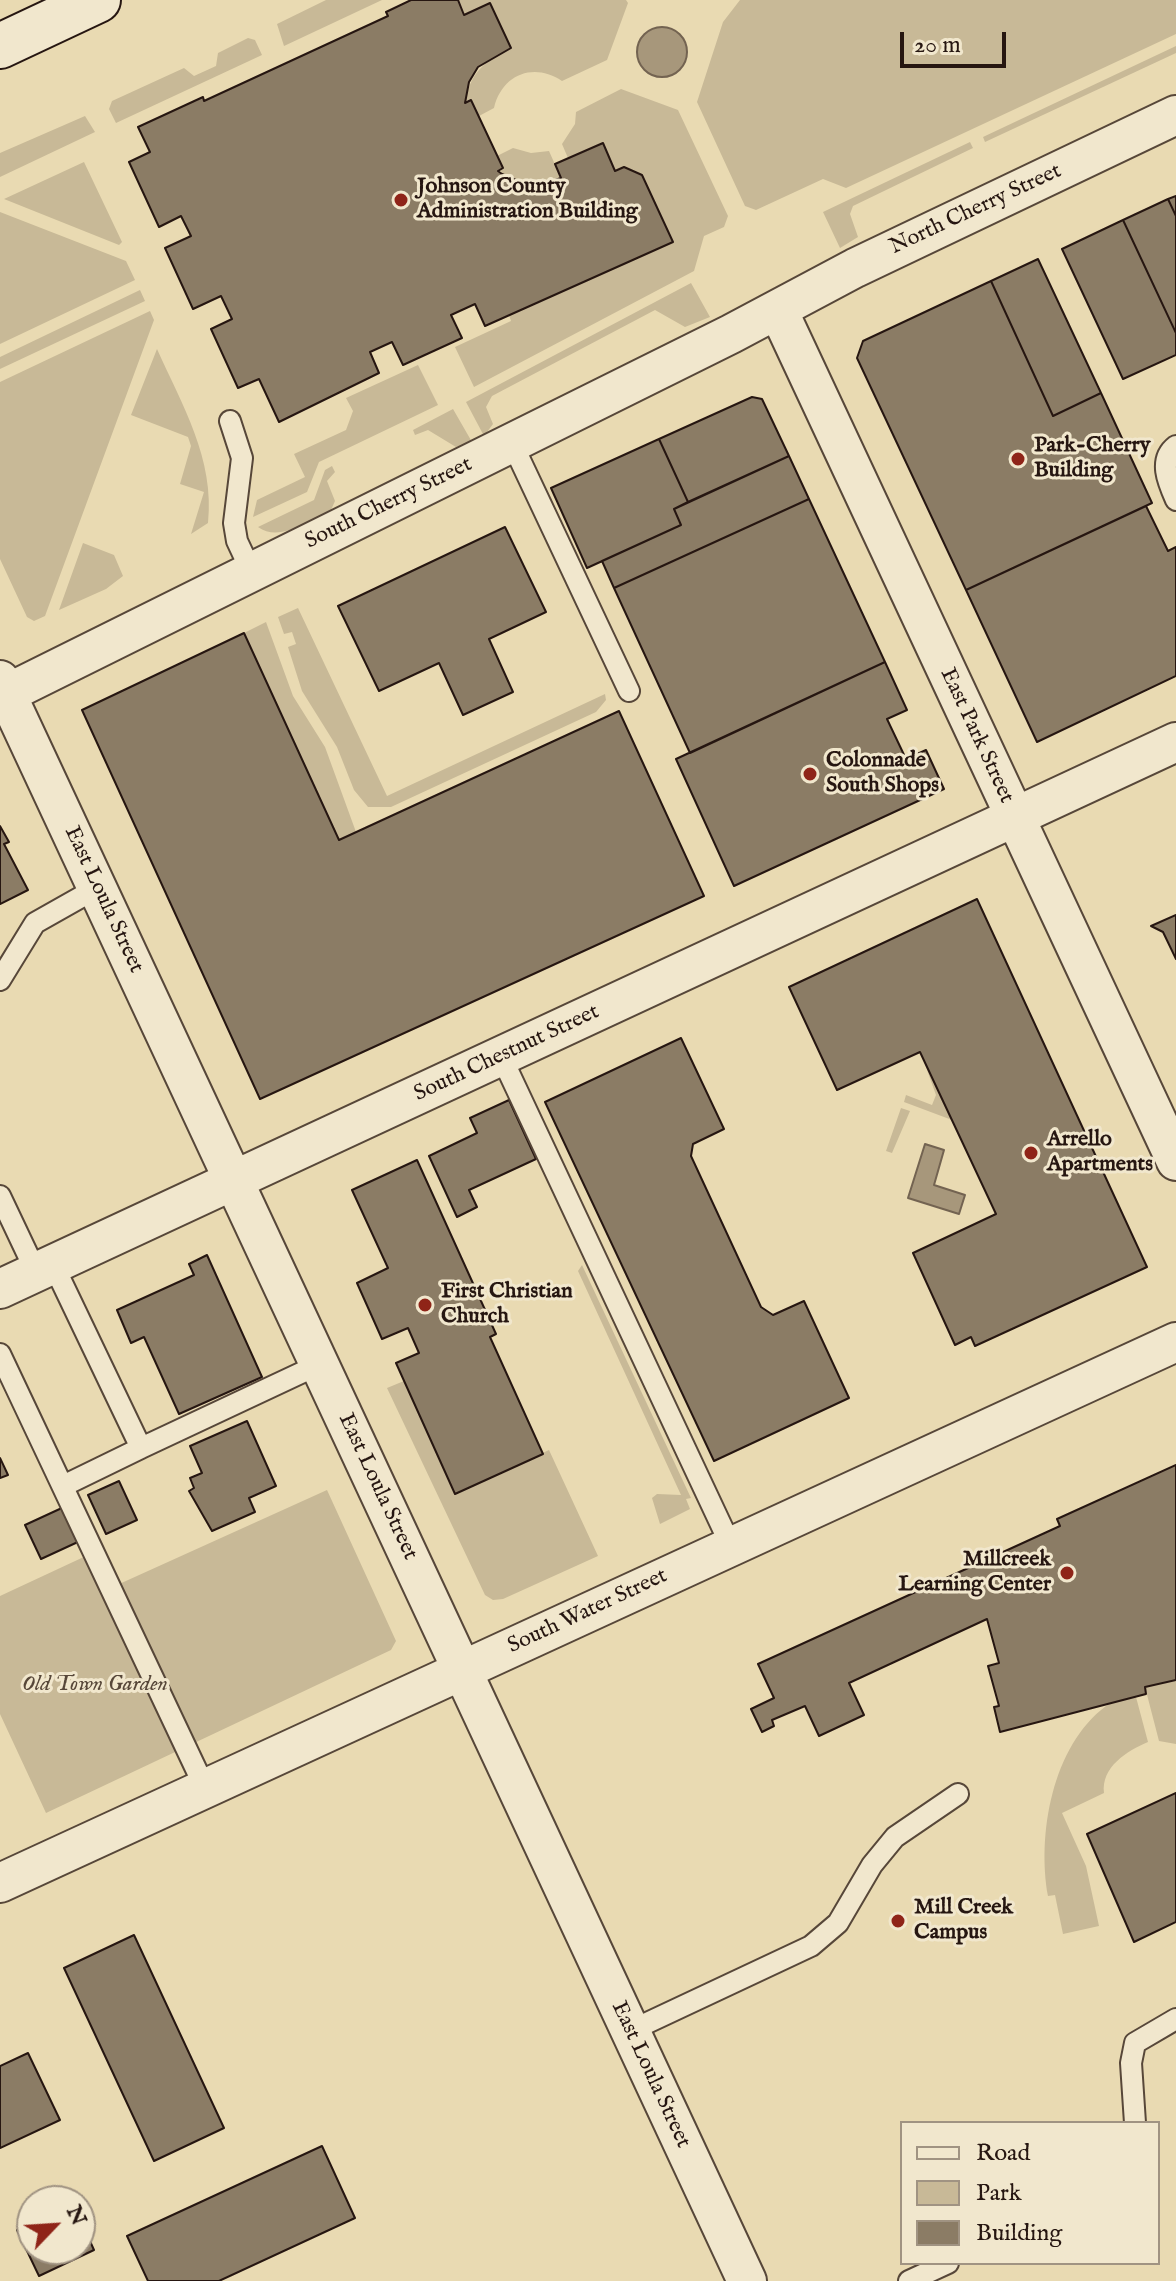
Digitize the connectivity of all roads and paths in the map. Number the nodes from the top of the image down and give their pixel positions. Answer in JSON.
{"nodes":[{"id":1,"x":98,"y":0,"type":"edge"},
{"id":2,"x":0,"y":46,"type":"edge"},
{"id":3,"x":1176,"y":115,"type":"edge"},
{"id":4,"x":778,"y":310,"type":"junction"},
{"id":5,"x":230,"y":421,"type":"dead end"},
{"id":6,"x":512,"y":443,"type":"junction"},
{"id":7,"x":1176,"y":446,"type":"edge"},
{"id":8,"x":1176,"y":500,"type":"edge"},
{"id":9,"x":252,"y":573,"type":"junction"},
{"id":10,"x":2,"y":690,"type":"edge"},
{"id":11,"x":629,"y":691,"type":"dead end"},
{"id":12,"x":1176,"y":742,"type":"edge"},
{"id":13,"x":1014,"y":818,"type":"junction"},
{"id":14,"x":97,"y":888,"type":"junction"},
{"id":15,"x":0,"y":980,"type":"edge"},
{"id":16,"x":501,"y":1056,"type":"junction"},
{"id":17,"x":1176,"y":1161,"type":"edge"},
{"id":18,"x":234,"y":1181,"type":"junction"},
{"id":19,"x":0,"y":1196,"type":"edge"},
{"id":20,"x":45,"y":1268,"type":"junction"},
{"id":21,"x":0,"y":1289,"type":"edge"},
{"id":22,"x":1176,"y":1342,"type":"edge"},
{"id":23,"x":0,"y":1354,"type":"edge"},
{"id":24,"x":320,"y":1364,"type":"junction"},
{"id":25,"x":141,"y":1448,"type":"junction"},
{"id":26,"x":63,"y":1486,"type":"junction"},
{"id":27,"x":731,"y":1546,"type":"junction"},
{"id":28,"x":462,"y":1670,"type":"junction"},
{"id":29,"x":205,"y":1788,"type":"junction"},
{"id":30,"x":958,"y":1794,"type":"dead end"},
{"id":31,"x":0,"y":1883,"type":"edge"},
{"id":32,"x":1176,"y":2019,"type":"edge"},
{"id":33,"x":630,"y":2031,"type":"junction"},
{"id":34,"x":1135,"y":2121,"type":"edge"},
{"id":35,"x":944,"y":2265,"type":"edge"},
{"id":36,"x":747,"y":2281,"type":"edge"},
{"id":37,"x":909,"y":2281,"type":"edge"}],
"edges":[{"from":1,"to":2,"type":"main road"},
{"from":3,"to":4,"type":"street","name":"North Cherry Street"},
{"from":4,"to":6,"type":"street","name":"South Cherry Street"},
{"from":4,"to":13,"type":"street","name":"East Park Street"},
{"from":5,"to":9,"type":"lane"},
{"from":6,"to":9,"type":"street","name":"South Cherry Street"},
{"from":6,"to":11,"type":"lane"},
{"from":7,"to":8,"type":"lane"},
{"from":9,"to":10,"type":"street","name":"South Cherry Street"},
{"from":10,"to":14,"type":"street","name":"East Loula Street"},
{"from":12,"to":13,"type":"street","name":"South Chestnut Street"},
{"from":13,"to":16,"type":"street","name":"South Chestnut Street"},
{"from":13,"to":17,"type":"street","name":"East Park Street"},
{"from":14,"to":15,"type":"lane"},
{"from":14,"to":18,"type":"street","name":"East Loula Street"},
{"from":16,"to":18,"type":"street","name":"South Chestnut Street"},
{"from":16,"to":27,"type":"lane"},
{"from":18,"to":20,"type":"street","name":"South Chestnut Street"},
{"from":18,"to":24,"type":"street","name":"East Loula Street"},
{"from":19,"to":20,"type":"lane"},
{"from":20,"to":21,"type":"street","name":"South Chestnut Street"},
{"from":20,"to":25,"type":"lane"},
{"from":22,"to":27,"type":"street","name":"South Water Street"},
{"from":23,"to":26,"type":"lane"},
{"from":24,"to":25,"type":"lane"},
{"from":24,"to":28,"type":"street","name":"East Loula Street"},
{"from":25,"to":26,"type":"lane"},
{"from":26,"to":29,"type":"lane"},
{"from":27,"to":28,"type":"street","name":"South Water Street"},
{"from":28,"to":29,"type":"street","name":"South Water Street"},
{"from":28,"to":33,"type":"street","name":"East Loula Street"},
{"from":29,"to":31,"type":"street","name":"South Water Street"},
{"from":30,"to":33,"type":"lane"},
{"from":32,"to":34,"type":"lane"},
{"from":33,"to":36,"type":"street","name":"East Loula Street"},
{"from":35,"to":37,"type":"lane"}]}
